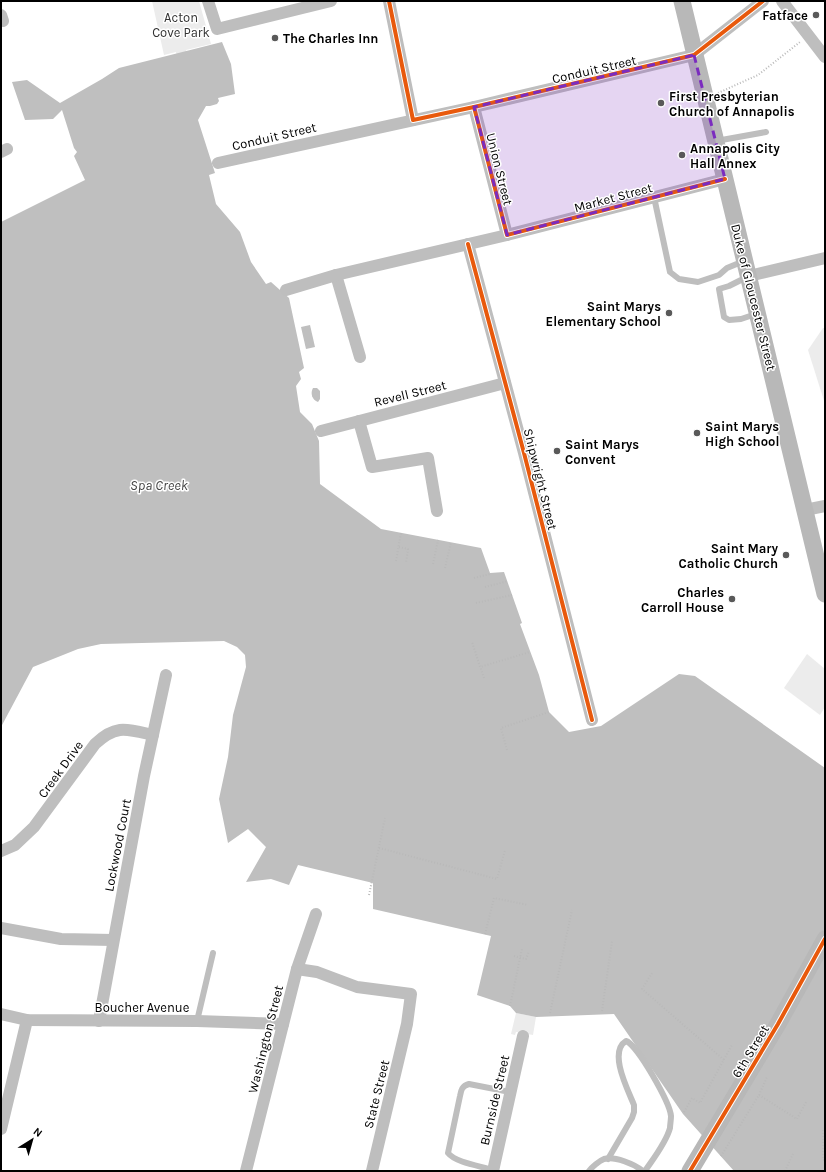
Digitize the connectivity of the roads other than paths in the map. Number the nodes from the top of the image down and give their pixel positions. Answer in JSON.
{"nodes":[{"id":1,"x":208,"y":1,"type":"edge"},
{"id":2,"x":331,"y":1,"type":"edge"},
{"id":3,"x":389,"y":1,"type":"edge"},
{"id":4,"x":682,"y":1,"type":"edge"},
{"id":5,"x":763,"y":1,"type":"edge"},
{"id":6,"x":782,"y":1,"type":"edge"},
{"id":7,"x":694,"y":55,"type":"junction"},
{"id":8,"x":825,"y":58,"type":"edge"},
{"id":9,"x":474,"y":107,"type":"junction"},
{"id":10,"x":413,"y":120,"type":"junction"},
{"id":11,"x":766,"y":132,"type":"dead end"},
{"id":12,"x":716,"y":141,"type":"junction"},
{"id":13,"x":218,"y":163,"type":"dead end"},
{"id":14,"x":725,"y":179,"type":"junction"},
{"id":15,"x":654,"y":197,"type":"junction"},
{"id":16,"x":507,"y":235,"type":"junction"},
{"id":17,"x":468,"y":244,"type":"junction"},
{"id":18,"x":825,"y":258,"type":"edge"},
{"id":19,"x":747,"y":268,"type":"junction"},
{"id":20,"x":336,"y":275,"type":"junction"},
{"id":21,"x":686,"y":276,"type":"dead end"},
{"id":22,"x":679,"y":279,"type":"junction"},
{"id":23,"x":286,"y":290,"type":"dead end"},
{"id":24,"x":758,"y":314,"type":"junction"},
{"id":25,"x":360,"y":357,"type":"dead end"},
{"id":26,"x":505,"y":383,"type":"junction"},
{"id":27,"x":359,"y":421,"type":"junction"},
{"id":28,"x":321,"y":431,"type":"dead end"},
{"id":29,"x":825,"y":506,"type":"edge"},
{"id":30,"x":804,"y":510,"type":"junction"},
{"id":31,"x":437,"y":511,"type":"dead end"},
{"id":32,"x":825,"y":590,"type":"edge"},
{"id":33,"x":166,"y":675,"type":"dead end"},
{"id":34,"x":592,"y":720,"type":"dead end"},
{"id":35,"x":153,"y":735,"type":"junction"},
{"id":36,"x":1,"y":851,"type":"edge"},
{"id":37,"x":316,"y":914,"type":"dead end"},
{"id":38,"x":1,"y":928,"type":"edge"},
{"id":39,"x":825,"y":939,"type":"edge"},
{"id":40,"x":113,"y":940,"type":"junction"},
{"id":41,"x":214,"y":953,"type":"dead end"},
{"id":42,"x":297,"y":969,"type":"junction"},
{"id":43,"x":1,"y":1014,"type":"edge"},
{"id":44,"x":27,"y":1020,"type":"junction"},
{"id":45,"x":99,"y":1020,"type":"junction"},
{"id":46,"x":197,"y":1021,"type":"junction"},
{"id":47,"x":283,"y":1024,"type":"junction"},
{"id":48,"x":523,"y":1036,"type":"dead end"},
{"id":49,"x":510,"y":1092,"type":"junction"},
{"id":50,"x":1,"y":1129,"type":"edge"},
{"id":51,"x":608,"y":1159,"type":"junction"},
{"id":52,"x":493,"y":1170,"type":"edge"},
{"id":53,"x":246,"y":1171,"type":"edge"},
{"id":54,"x":372,"y":1171,"type":"edge"},
{"id":55,"x":589,"y":1171,"type":"edge"},
{"id":56,"x":644,"y":1171,"type":"edge"},
{"id":57,"x":690,"y":1171,"type":"edge"}],
"edges":[{"from":1,"to":2,"type":"street"},
{"from":3,"to":10,"type":"street"},
{"from":4,"to":7,"type":"main road","name":"Duke of Gloucester Street"},
{"from":5,"to":7,"type":"street","name":"Conduit Street"},
{"from":6,"to":8,"type":"street"},
{"from":7,"to":9,"type":"street","name":"Conduit Street"},
{"from":7,"to":12,"type":"main road","name":"Duke of Gloucester Street"},
{"from":9,"to":10,"type":"street","name":"Conduit Street"},
{"from":9,"to":16,"type":"street","name":"Union Street"},
{"from":10,"to":13,"type":"street","name":"Conduit Street"},
{"from":11,"to":12,"type":"lane"},
{"from":12,"to":14,"type":"main road","name":"Duke of Gloucester Street"},
{"from":14,"to":15,"type":"street","name":"Market Street"},
{"from":14,"to":19,"type":"main road","name":"Duke of Gloucester Street"},
{"from":15,"to":16,"type":"street","name":"Market Street"},
{"from":15,"to":22,"type":"lane"},
{"from":16,"to":17,"type":"street","name":"Market Street"},
{"from":17,"to":20,"type":"street","name":"Market Street"},
{"from":17,"to":26,"type":"street","name":"Shipwright Street"},
{"from":18,"to":19,"type":"street"},
{"from":19,"to":22,"type":"lane"},
{"from":19,"to":24,"type":"main road","name":"Duke of Gloucester Street"},
{"from":19,"to":24,"type":"lane"},
{"from":20,"to":23,"type":"street","name":"Market Street"},
{"from":20,"to":25,"type":"street"},
{"from":21,"to":22,"type":"lane"},
{"from":24,"to":30,"type":"main road","name":"Duke of Gloucester Street"},
{"from":26,"to":27,"type":"street","name":"Revell Street"},
{"from":26,"to":34,"type":"street","name":"Shipwright Street"},
{"from":27,"to":28,"type":"street","name":"Revell Street"},
{"from":27,"to":31,"type":"street"},
{"from":29,"to":30,"type":"street"},
{"from":30,"to":32,"type":"main road","name":"Duke of Gloucester Street"},
{"from":33,"to":35,"type":"street","name":"Lockwood Court"},
{"from":35,"to":36,"type":"street","name":"Creek Drive"},
{"from":35,"to":40,"type":"street","name":"Lockwood Court"},
{"from":37,"to":42,"type":"street","name":"Washington Street"},
{"from":38,"to":40,"type":"street"},
{"from":39,"to":57,"type":"main road","name":"6th Street"},
{"from":40,"to":45,"type":"street","name":"Lockwood Court"},
{"from":41,"to":46,"type":"lane"},
{"from":42,"to":47,"type":"street","name":"Washington Street"},
{"from":42,"to":54,"type":"street","name":"State Street"},
{"from":43,"to":44,"type":"street","name":"Boucher Avenue"},
{"from":44,"to":45,"type":"street","name":"Boucher Avenue"},
{"from":44,"to":50,"type":"street"},
{"from":45,"to":46,"type":"street","name":"Boucher Avenue"},
{"from":46,"to":47,"type":"street","name":"Boucher Avenue"},
{"from":47,"to":53,"type":"street","name":"Washington Street"},
{"from":48,"to":49,"type":"street","name":"Burnside Street"},
{"from":49,"to":52,"type":"street","name":"Burnside Street"},
{"from":49,"to":52,"type":"lane"},
{"from":51,"to":55,"type":"lane"},
{"from":51,"to":56,"type":"lane"},
{"from":51,"to":56,"type":"lane"}]}
